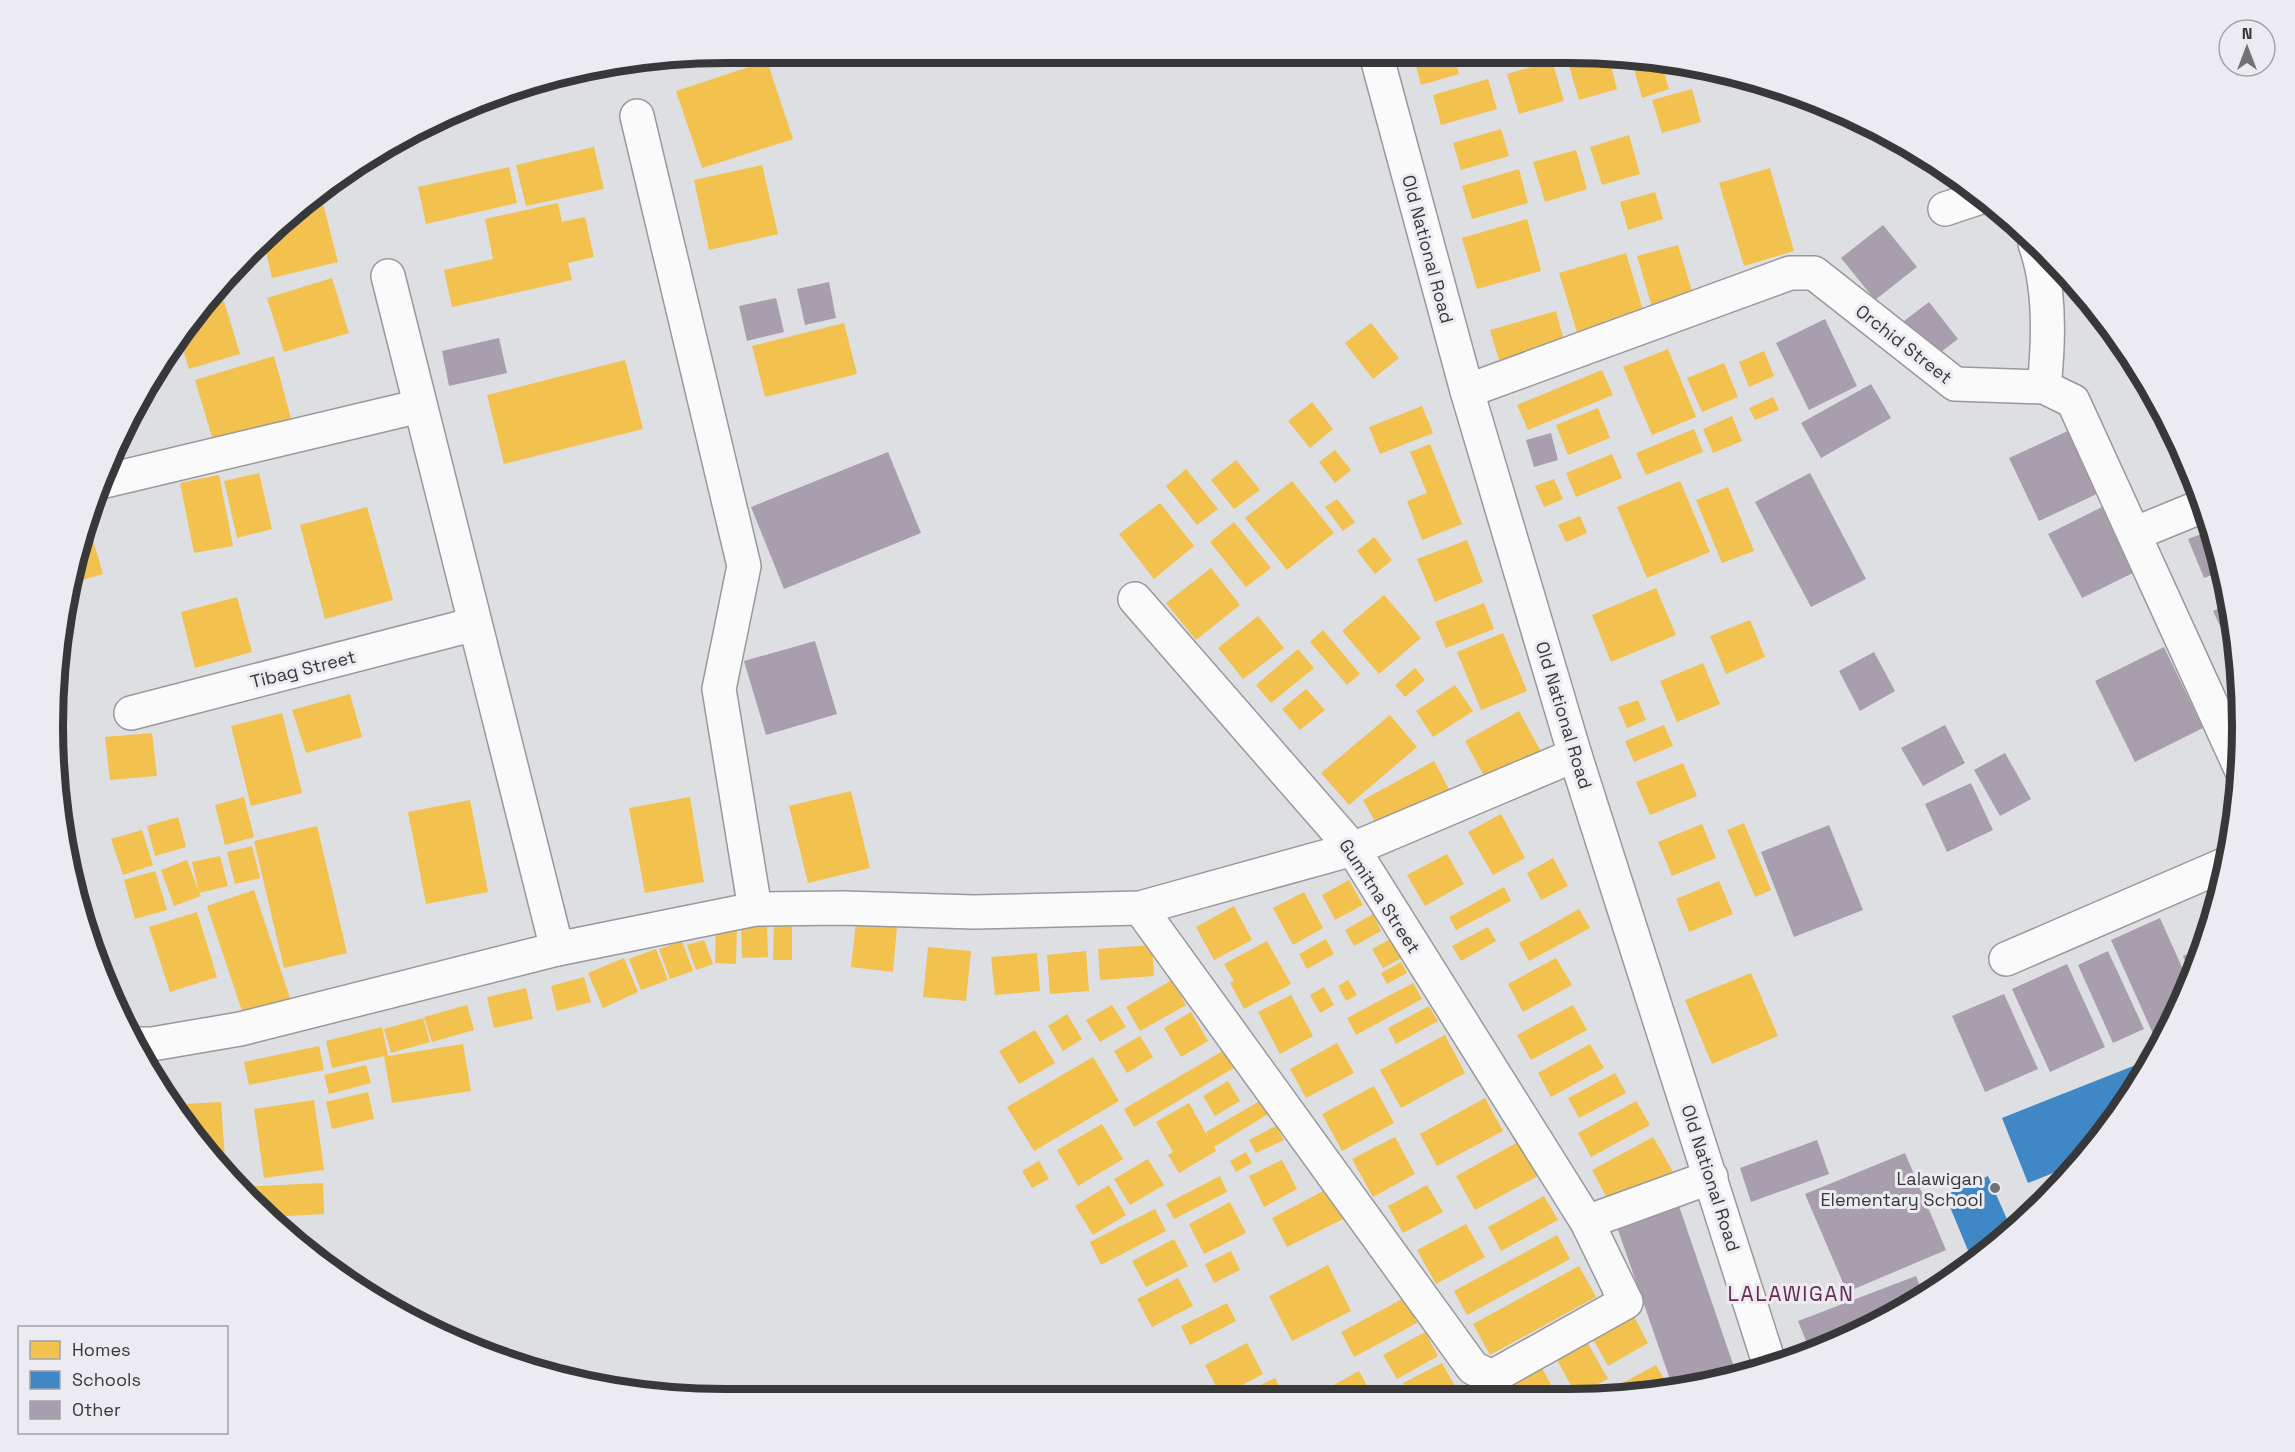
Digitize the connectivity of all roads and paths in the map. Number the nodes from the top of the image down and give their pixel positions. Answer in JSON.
{"nodes":[{"id":1,"x":1378,"y":63,"type":"edge"},
{"id":2,"x":637,"y":116,"type":"dead end"},
{"id":3,"x":1973,"y":200,"type":"edge"},
{"id":4,"x":1945,"y":209,"type":"dead end"},
{"id":5,"x":2042,"y":261,"type":"edge"},
{"id":6,"x":388,"y":276,"type":"dead end"},
{"id":7,"x":2044,"y":387,"type":"junction"},
{"id":8,"x":1467,"y":391,"type":"junction"},
{"id":9,"x":420,"y":406,"type":"junction"},
{"id":10,"x":110,"y":480,"type":"edge"},
{"id":11,"x":2195,"y":509,"type":"edge"},
{"id":12,"x":2134,"y":534,"type":"junction"},
{"id":13,"x":1135,"y":599,"type":"dead end"},
{"id":14,"x":475,"y":624,"type":"junction"},
{"id":15,"x":131,"y":713,"type":"dead end"},
{"id":16,"x":2231,"y":723,"type":"edge"},
{"id":17,"x":1575,"y":755,"type":"junction"},
{"id":18,"x":1353,"y":849,"type":"junction"},
{"id":19,"x":2216,"y":868,"type":"edge"},
{"id":20,"x":1140,"y":908,"type":"junction"},
{"id":21,"x":755,"y":909,"type":"junction"},
{"id":22,"x":557,"y":949,"type":"junction"},
{"id":23,"x":2006,"y":959,"type":"dead end"},
{"id":24,"x":144,"y":1044,"type":"edge"},
{"id":25,"x":1711,"y":1177,"type":"junction"},
{"id":26,"x":1587,"y":1222,"type":"junction"},
{"id":27,"x":1768,"y":1358,"type":"edge"}],
"edges":[{"from":1,"to":8,"type":"street","name":"Old National Road"},
{"from":2,"to":21,"type":"street"},
{"from":3,"to":4,"type":"street"},
{"from":5,"to":7,"type":"street"},
{"from":6,"to":9,"type":"street"},
{"from":7,"to":8,"type":"street","name":"Orchid Street"},
{"from":7,"to":12,"type":"street","name":"Orchid Street"},
{"from":8,"to":17,"type":"street","name":"Old National Road"},
{"from":9,"to":10,"type":"street"},
{"from":9,"to":14,"type":"street"},
{"from":11,"to":12,"type":"street"},
{"from":12,"to":16,"type":"street","name":"Orchid Street"},
{"from":13,"to":18,"type":"street","name":"Gumitna Street"},
{"from":14,"to":15,"type":"street","name":"Tibag Street"},
{"from":14,"to":22,"type":"street"},
{"from":17,"to":18,"type":"street"},
{"from":17,"to":25,"type":"street","name":"Old National Road"},
{"from":18,"to":20,"type":"street"},
{"from":18,"to":26,"type":"street","name":"Gumitna Street"},
{"from":19,"to":23,"type":"street"},
{"from":20,"to":21,"type":"street"},
{"from":20,"to":26,"type":"street","name":"Gumitna Street"},
{"from":21,"to":22,"type":"street"},
{"from":22,"to":24,"type":"street"},
{"from":25,"to":26,"type":"street"},
{"from":25,"to":27,"type":"street","name":"Old National Road"}]}
